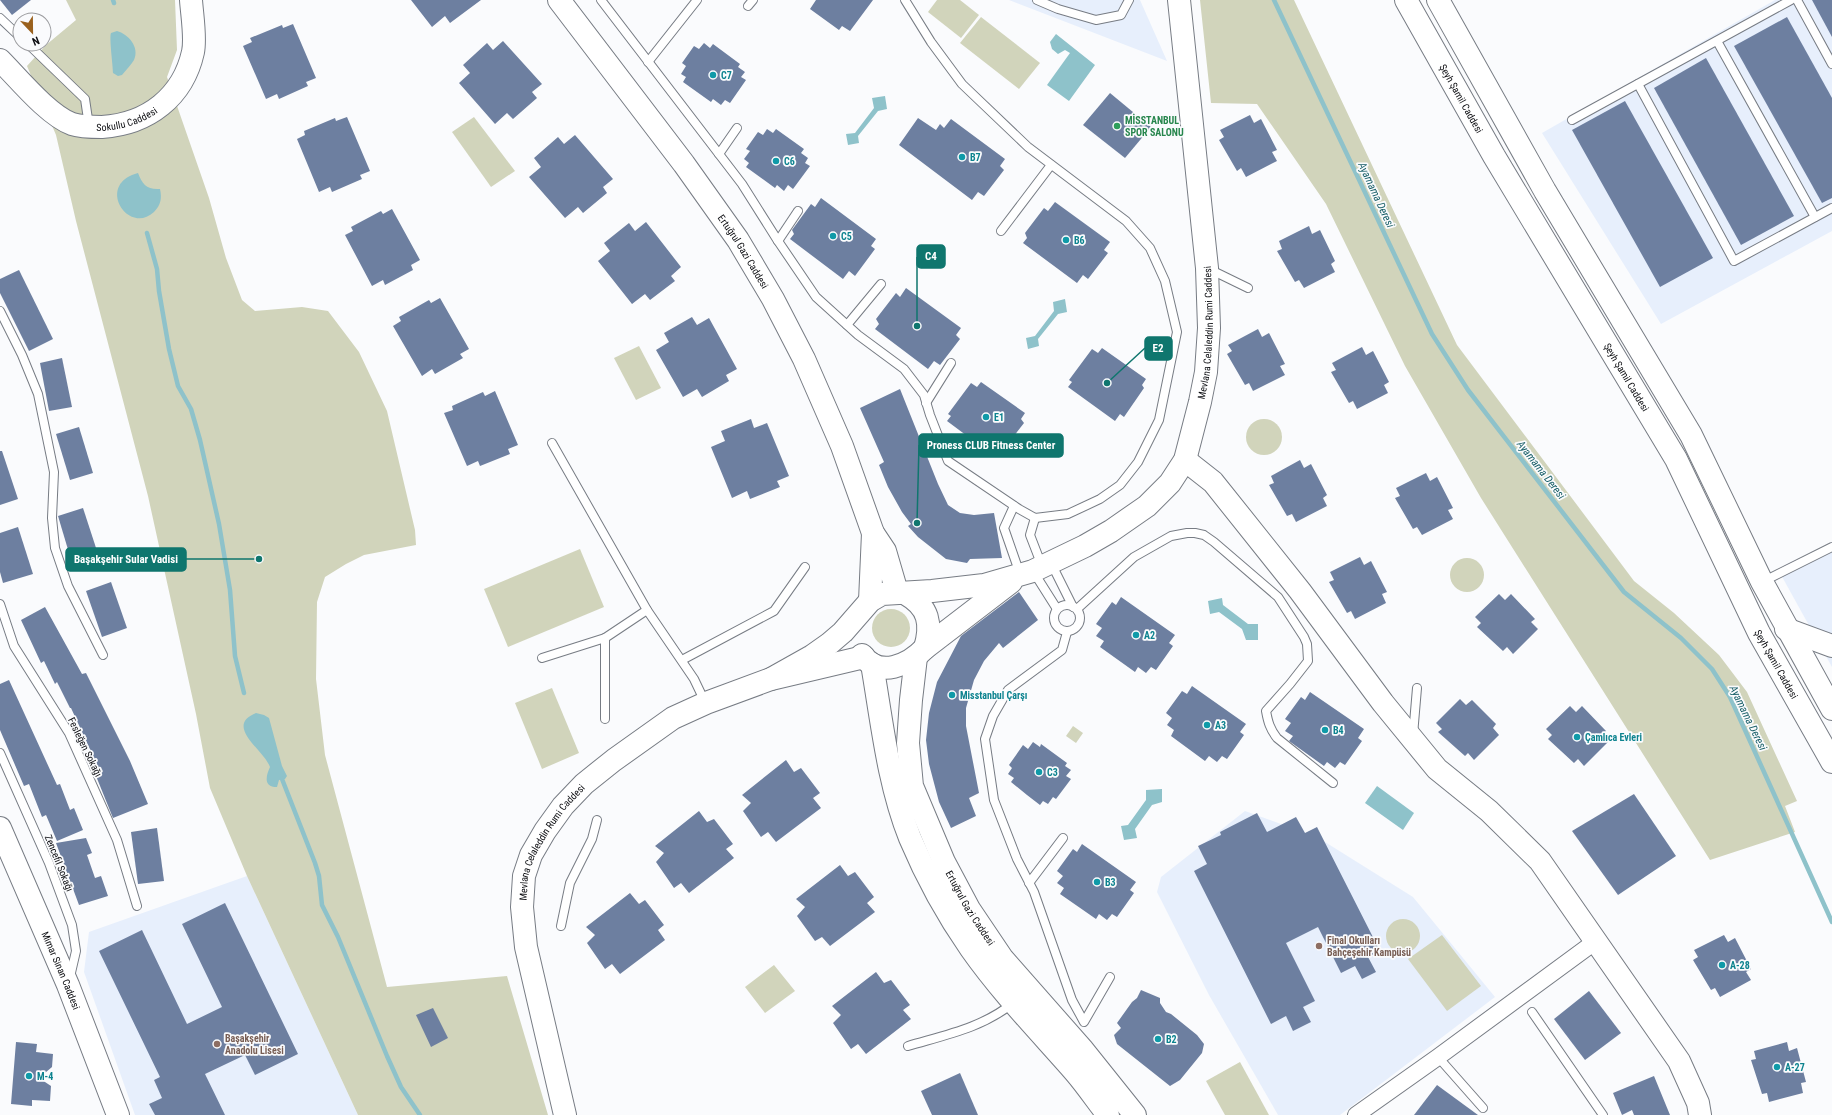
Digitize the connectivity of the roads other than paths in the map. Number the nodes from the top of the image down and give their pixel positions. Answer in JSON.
{"nodes":[{"id":1,"x":191,"y":0,"type":"edge"},
{"id":2,"x":559,"y":0,"type":"edge"},
{"id":3,"x":601,"y":0,"type":"edge"},
{"id":4,"x":697,"y":0,"type":"edge"},
{"id":5,"x":905,"y":0,"type":"edge"},
{"id":6,"x":1037,"y":0,"type":"edge"},
{"id":7,"x":1129,"y":0,"type":"edge"},
{"id":8,"x":1179,"y":0,"type":"edge"},
{"id":9,"x":1406,"y":0,"type":"edge"},
{"id":10,"x":1438,"y":0,"type":"edge"},
{"id":11,"x":1791,"y":0,"type":"edge"},
{"id":12,"x":1797,"y":0,"type":"edge"},
{"id":13,"x":0,"y":18,"type":"edge"},
{"id":14,"x":12,"y":29,"type":"edge"},
{"id":15,"x":1717,"y":41,"type":"junction"},
{"id":16,"x":36,"y":52,"type":"edge"},
{"id":17,"x":0,"y":60,"type":"edge"},
{"id":18,"x":648,"y":62,"type":"junction"},
{"id":19,"x":1832,"y":64,"type":"edge"},
{"id":20,"x":1638,"y":84,"type":"junction"},
{"id":21,"x":1572,"y":120,"type":"dead end"},
{"id":22,"x":89,"y":127,"type":"junction"},
{"id":23,"x":737,"y":128,"type":"dead end"},
{"id":24,"x":719,"y":154,"type":"junction"},
{"id":25,"x":1051,"y":165,"type":"junction"},
{"id":26,"x":1832,"y":208,"type":"edge"},
{"id":27,"x":798,"y":211,"type":"dead end"},
{"id":28,"x":1816,"y":216,"type":"junction"},
{"id":29,"x":1001,"y":231,"type":"dead end"},
{"id":30,"x":778,"y":241,"type":"junction"},
{"id":31,"x":1206,"y":268,"type":"junction"},
{"id":32,"x":881,"y":284,"type":"dead end"},
{"id":33,"x":1248,"y":288,"type":"dead end"},
{"id":34,"x":0,"y":311,"type":"edge"},
{"id":35,"x":848,"y":325,"type":"junction"},
{"id":36,"x":951,"y":363,"type":"dead end"},
{"id":37,"x":926,"y":403,"type":"junction"},
{"id":38,"x":552,"y":444,"type":"dead end"},
{"id":39,"x":1185,"y":460,"type":"junction"},
{"id":40,"x":1014,"y":506,"type":"junction"},
{"id":41,"x":1035,"y":518,"type":"junction"},
{"id":42,"x":873,"y":533,"type":"junction"},
{"id":43,"x":1832,"y":547,"type":"edge"},
{"id":44,"x":805,"y":567,"type":"dead end"},
{"id":45,"x":1037,"y":569,"type":"junction"},
{"id":46,"x":1762,"y":582,"type":"junction"},
{"id":47,"x":902,"y":593,"type":"junction"},
{"id":48,"x":0,"y":604,"type":"edge"},
{"id":49,"x":864,"y":607,"type":"junction"},
{"id":50,"x":1075,"y":608,"type":"junction"},
{"id":51,"x":1057,"y":609,"type":"junction"},
{"id":52,"x":647,"y":610,"type":"junction"},
{"id":53,"x":1786,"y":629,"type":"junction"},
{"id":54,"x":1067,"y":632,"type":"junction"},
{"id":55,"x":605,"y":638,"type":"junction"},
{"id":56,"x":1832,"y":646,"type":"edge"},
{"id":57,"x":920,"y":653,"type":"junction"},
{"id":58,"x":103,"y":655,"type":"dead end"},
{"id":59,"x":542,"y":658,"type":"dead end"},
{"id":60,"x":682,"y":660,"type":"junction"},
{"id":61,"x":868,"y":660,"type":"junction"},
{"id":62,"x":771,"y":678,"type":"junction"},
{"id":63,"x":1417,"y":688,"type":"dead end"},
{"id":64,"x":706,"y":703,"type":"junction"},
{"id":65,"x":1832,"y":709,"type":"edge"},
{"id":66,"x":605,"y":719,"type":"dead end"},
{"id":67,"x":1412,"y":740,"type":"junction"},
{"id":68,"x":0,"y":753,"type":"edge"},
{"id":69,"x":1832,"y":762,"type":"edge"},
{"id":70,"x":1333,"y":783,"type":"dead end"},
{"id":71,"x":598,"y":820,"type":"dead end"},
{"id":72,"x":0,"y":828,"type":"edge"},
{"id":73,"x":1063,"y":838,"type":"dead end"},
{"id":74,"x":1029,"y":883,"type":"junction"},
{"id":75,"x":137,"y":906,"type":"dead end"},
{"id":76,"x":561,"y":926,"type":"dead end"},
{"id":77,"x":1596,"y":940,"type":"junction"},
{"id":78,"x":1110,"y":977,"type":"dead end"},
{"id":79,"x":68,"y":985,"type":"junction"},
{"id":80,"x":1014,"y":1002,"type":"junction"},
{"id":81,"x":1532,"y":1012,"type":"dead end"},
{"id":82,"x":908,"y":1046,"type":"dead end"},
{"id":83,"x":1438,"y":1057,"type":"junction"},
{"id":84,"x":1483,"y":1108,"type":"dead end"},
{"id":85,"x":118,"y":1115,"type":"edge"},
{"id":86,"x":565,"y":1115,"type":"edge"},
{"id":87,"x":1108,"y":1115,"type":"edge"},
{"id":88,"x":1135,"y":1115,"type":"edge"},
{"id":89,"x":1356,"y":1115,"type":"edge"},
{"id":90,"x":1604,"y":1115,"type":"edge"},
{"id":91,"x":1700,"y":1115,"type":"edge"}],
"edges":[{"from":1,"to":22,"type":"street","name":"Sokullu Caddesi"},
{"from":2,"to":42,"type":"street","name":"Ertuğrul Gazi Caddesi"},
{"from":3,"to":18,"type":"lane"},
{"from":4,"to":18,"type":"lane"},
{"from":5,"to":25,"type":"lane"},
{"from":6,"to":7,"type":"lane"},
{"from":8,"to":31,"type":"street","name":"Mevlana Celaleddin Rumi Caddesi"},
{"from":9,"to":69,"type":"street","name":"Şeyh Şamil Caddesi"},
{"from":10,"to":46,"type":"street"},
{"from":11,"to":15,"type":"lane"},
{"from":12,"to":19,"type":"lane"},
{"from":13,"to":14,"type":"lane"},
{"from":15,"to":20,"type":"lane"},
{"from":15,"to":28,"type":"lane"},
{"from":16,"to":22,"type":"lane"},
{"from":17,"to":22,"type":"street","name":"Sokullu Caddesi"},
{"from":18,"to":24,"type":"lane"},
{"from":20,"to":21,"type":"lane"},
{"from":20,"to":28,"type":"lane"},
{"from":23,"to":24,"type":"lane"},
{"from":24,"to":30,"type":"lane"},
{"from":25,"to":29,"type":"lane"},
{"from":25,"to":41,"type":"lane"},
{"from":26,"to":28,"type":"lane"},
{"from":27,"to":30,"type":"lane"},
{"from":30,"to":35,"type":"lane"},
{"from":31,"to":33,"type":"lane"},
{"from":31,"to":39,"type":"street","name":"Mevlana Celaleddin Rumi Caddesi"},
{"from":32,"to":35,"type":"lane"},
{"from":34,"to":58,"type":"lane"},
{"from":35,"to":37,"type":"lane"},
{"from":36,"to":37,"type":"lane"},
{"from":37,"to":40,"type":"lane"},
{"from":38,"to":52,"type":"lane"},
{"from":39,"to":45,"type":"street","name":"Mevlana Celaleddin Rumi Caddesi"},
{"from":39,"to":67,"type":"street"},
{"from":40,"to":41,"type":"lane"},
{"from":40,"to":45,"type":"lane"},
{"from":41,"to":45,"type":"lane"},
{"from":42,"to":47,"type":"street"},
{"from":42,"to":49,"type":"street"},
{"from":43,"to":46,"type":"lane"},
{"from":44,"to":60,"type":"lane"},
{"from":45,"to":47,"type":"street"},
{"from":45,"to":50,"type":"lane"},
{"from":45,"to":51,"type":"lane"},
{"from":45,"to":57,"type":"street"},
{"from":46,"to":53,"type":"street"},
{"from":47,"to":49,"type":"street"},
{"from":47,"to":57,"type":"street"},
{"from":48,"to":75,"type":"lane","name":"Fesleğen Sokağı"},
{"from":49,"to":61,"type":"street"},
{"from":49,"to":62,"type":"street","name":"Mevlana Celaleddin Rumi Caddesi"},
{"from":50,"to":51,"type":"lane"},
{"from":50,"to":54,"type":"lane"},
{"from":50,"to":70,"type":"lane"},
{"from":51,"to":54,"type":"lane"},
{"from":52,"to":55,"type":"lane"},
{"from":52,"to":60,"type":"lane"},
{"from":53,"to":56,"type":"street"},
{"from":53,"to":65,"type":"street"},
{"from":54,"to":74,"type":"lane"},
{"from":55,"to":59,"type":"lane"},
{"from":55,"to":66,"type":"lane"},
{"from":57,"to":61,"type":"street"},
{"from":57,"to":88,"type":"street","name":"Ertuğrul Gazi Caddesi"},
{"from":60,"to":64,"type":"lane"},
{"from":61,"to":62,"type":"street","name":"Mevlana Celaleddin Rumi Caddesi"},
{"from":61,"to":80,"type":"street","name":"Ertuğrul Gazi Caddesi"},
{"from":62,"to":64,"type":"street","name":"Mevlana Celaleddin Rumi Caddesi"},
{"from":63,"to":67,"type":"lane"},
{"from":64,"to":86,"type":"street","name":"Mevlana Celaleddin Rumi Caddesi"},
{"from":67,"to":77,"type":"street"},
{"from":68,"to":79,"type":"lane","name":"Zencefil Sokağı"},
{"from":71,"to":76,"type":"lane"},
{"from":72,"to":79,"type":"street","name":"Mimar Sinan Caddesi"},
{"from":73,"to":74,"type":"lane"},
{"from":74,"to":78,"type":"lane"},
{"from":77,"to":83,"type":"street"},
{"from":77,"to":91,"type":"street"},
{"from":79,"to":85,"type":"street","name":"Mimar Sinan Caddesi"},
{"from":80,"to":82,"type":"lane"},
{"from":80,"to":87,"type":"street","name":"Ertuğrul Gazi Caddesi"},
{"from":81,"to":90,"type":"lane"},
{"from":83,"to":84,"type":"lane"},
{"from":83,"to":89,"type":"street"}]}
